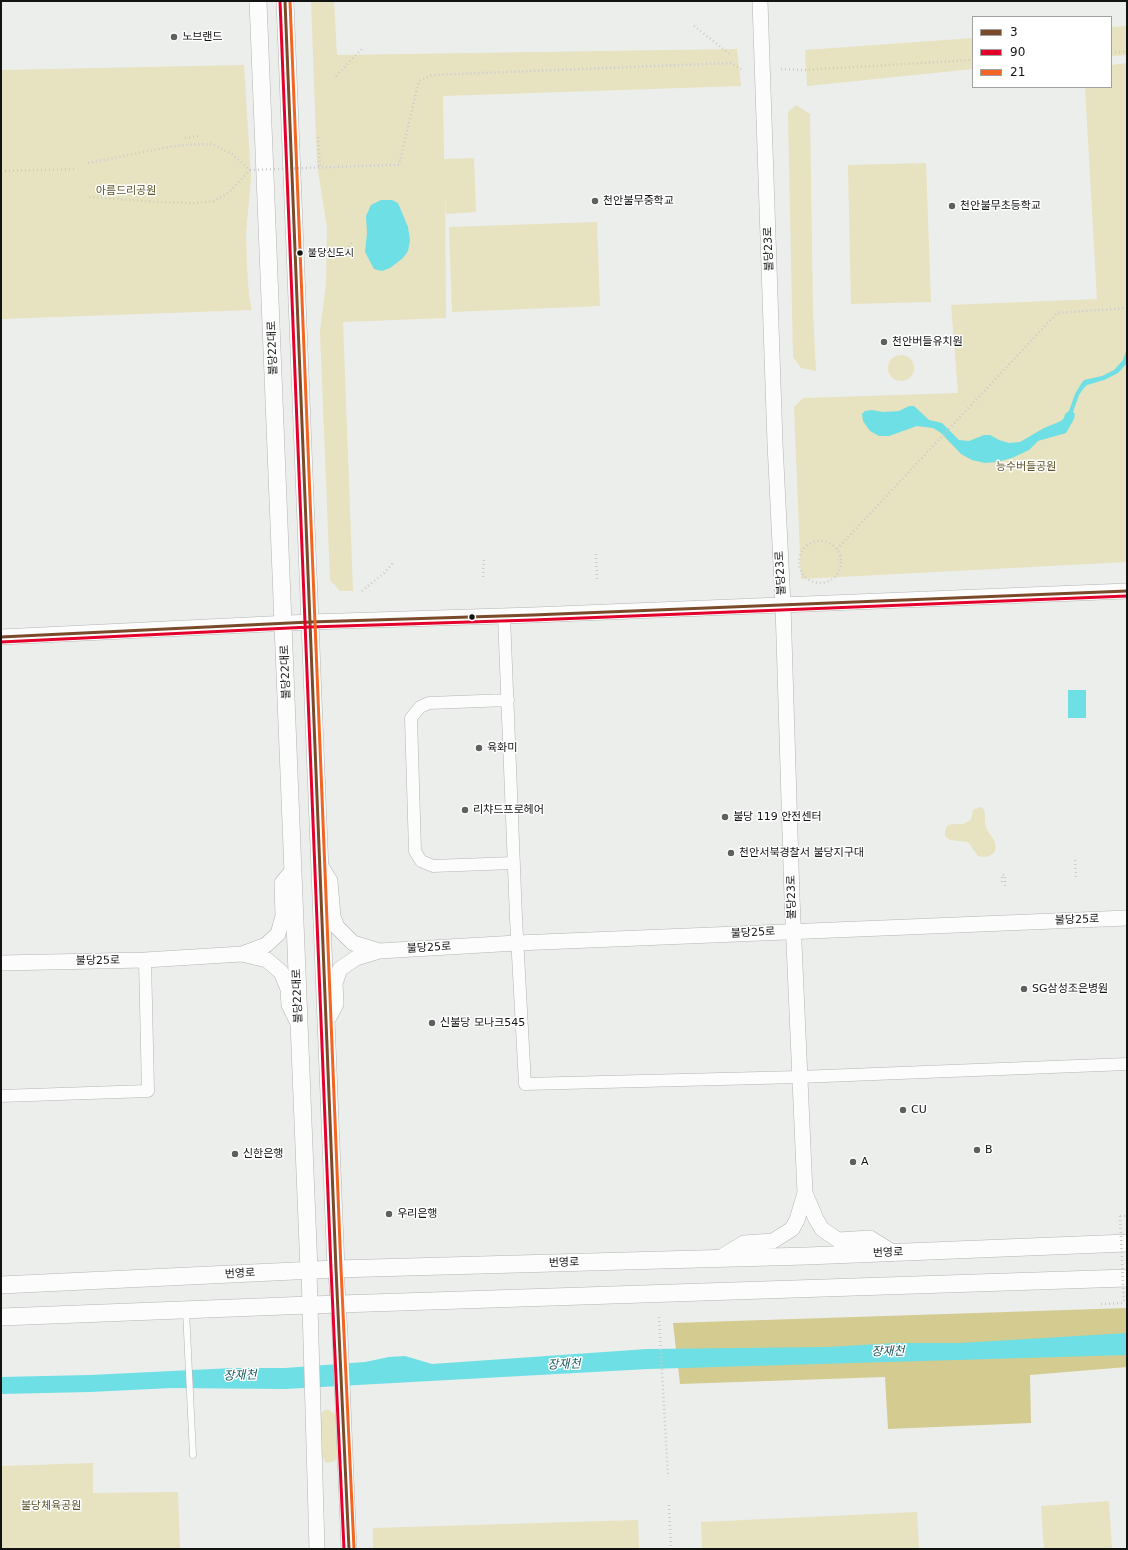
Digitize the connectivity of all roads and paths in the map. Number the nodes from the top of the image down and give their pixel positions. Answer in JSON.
{"nodes":[{"id":1,"x":258,"y":1,"type":"edge"},
{"id":2,"x":285,"y":1,"type":"edge"},
{"id":3,"x":760,"y":1,"type":"edge"},
{"id":4,"x":694,"y":26,"type":"dead end"},
{"id":5,"x":362,"y":49,"type":"dead end"},
{"id":6,"x":1112,"y":52,"type":"edge"},
{"id":7,"x":1127,"y":52,"type":"edge"},
{"id":8,"x":731,"y":55,"type":"dead end"},
{"id":9,"x":972,"y":60,"type":"edge"},
{"id":10,"x":781,"y":69,"type":"dead end"},
{"id":11,"x":744,"y":71,"type":"dead end"},
{"id":12,"x":336,"y":76,"type":"dead end"},
{"id":13,"x":200,"y":136,"type":"dead end"},
{"id":14,"x":318,"y":136,"type":"dead end"},
{"id":15,"x":185,"y":138,"type":"dead end"},
{"id":16,"x":88,"y":164,"type":"dead end"},
{"id":17,"x":320,"y":167,"type":"junction"},
{"id":18,"x":76,"y":170,"type":"dead end"},
{"id":19,"x":250,"y":170,"type":"junction"},
{"id":20,"x":1,"y":171,"type":"edge"},
{"id":21,"x":89,"y":197,"type":"dead end"},
{"id":22,"x":353,"y":241,"type":"dead end"},
{"id":23,"x":346,"y":250,"type":"dead end"},
{"id":24,"x":1127,"y":308,"type":"edge"},
{"id":25,"x":837,"y":549,"type":"junction"},
{"id":26,"x":596,"y":554,"type":"dead end"},
{"id":27,"x":484,"y":558,"type":"dead end"},
{"id":28,"x":394,"y":562,"type":"dead end"},
{"id":29,"x":483,"y":577,"type":"dead end"},
{"id":30,"x":597,"y":579,"type":"dead end"},
{"id":31,"x":362,"y":591,"type":"dead end"},
{"id":32,"x":1127,"y":591,"type":"edge"},
{"id":33,"x":782,"y":605,"type":"junction"},
{"id":34,"x":504,"y":616,"type":"junction"},
{"id":35,"x":310,"y":622,"type":"junction"},
{"id":36,"x":284,"y":623,"type":"junction"},
{"id":37,"x":1,"y":637,"type":"edge"},
{"id":38,"x":508,"y":700,"type":"junction"},
{"id":39,"x":1075,"y":860,"type":"dead end"},
{"id":40,"x":514,"y":863,"type":"junction"},
{"id":41,"x":320,"y":865,"type":"junction"},
{"id":42,"x":293,"y":870,"type":"junction"},
{"id":43,"x":1076,"y":877,"type":"dead end"},
{"id":44,"x":1002,"y":882,"type":"dead end"},
{"id":45,"x":1005,"y":886,"type":"dead end"},
{"id":46,"x":1127,"y":918,"type":"edge"},
{"id":47,"x":793,"y":931,"type":"junction"},
{"id":48,"x":517,"y":944,"type":"junction"},
{"id":49,"x":379,"y":951,"type":"junction"},
{"id":50,"x":242,"y":954,"type":"junction"},
{"id":51,"x":145,"y":960,"type":"junction"},
{"id":52,"x":1,"y":963,"type":"edge"},
{"id":53,"x":326,"y":1023,"type":"junction"},
{"id":54,"x":299,"y":1025,"type":"junction"},
{"id":55,"x":1127,"y":1064,"type":"edge"},
{"id":56,"x":799,"y":1077,"type":"junction"},
{"id":57,"x":1,"y":1096,"type":"edge"},
{"id":58,"x":805,"y":1193,"type":"junction"},
{"id":59,"x":1127,"y":1216,"type":"edge"},
{"id":60,"x":1127,"y":1243,"type":"edge"},
{"id":61,"x":894,"y":1253,"type":"junction"},
{"id":62,"x":718,"y":1259,"type":"junction"},
{"id":63,"x":336,"y":1269,"type":"junction"},
{"id":64,"x":309,"y":1271,"type":"junction"},
{"id":65,"x":1127,"y":1278,"type":"edge"},
{"id":66,"x":1,"y":1285,"type":"edge"},
{"id":67,"x":339,"y":1304,"type":"junction"},
{"id":68,"x":1101,"y":1304,"type":"dead end"},
{"id":69,"x":310,"y":1305,"type":"junction"},
{"id":70,"x":186,"y":1310,"type":"junction"},
{"id":71,"x":1,"y":1317,"type":"edge"},
{"id":72,"x":659,"y":1317,"type":"dead end"},
{"id":73,"x":193,"y":1455,"type":"dead end"},
{"id":74,"x":668,"y":1477,"type":"dead end"},
{"id":75,"x":669,"y":1506,"type":"dead end"},
{"id":76,"x":317,"y":1549,"type":"edge"},
{"id":77,"x":349,"y":1549,"type":"edge"},
{"id":78,"x":672,"y":1549,"type":"edge"}],
"edges":[{"from":1,"to":36,"type":"main road","name":"불당22대로"},
{"from":2,"to":35,"type":"main road"},
{"from":3,"to":33,"type":"street","name":"불당23로"},
{"from":4,"to":8,"type":"path"},
{"from":5,"to":12,"type":"path"},
{"from":6,"to":7,"type":"path"},
{"from":9,"to":10,"type":"path"},
{"from":11,"to":17,"type":"path","bridge":true},
{"from":13,"to":15,"type":"path"},
{"from":14,"to":17,"type":"path"},
{"from":16,"to":19,"type":"path"},
{"from":17,"to":19,"type":"path","bridge":true},
{"from":18,"to":20,"type":"path"},
{"from":19,"to":21,"type":"path"},
{"from":22,"to":23,"type":"path"},
{"from":24,"to":25,"type":"path"},
{"from":25,"to":25,"type":"path"},
{"from":26,"to":30,"type":"path"},
{"from":27,"to":29,"type":"path"},
{"from":28,"to":31,"type":"path"},
{"from":32,"to":33,"type":"street"},
{"from":33,"to":34,"type":"street"},
{"from":33,"to":47,"type":"street","name":"불당23로"},
{"from":34,"to":35,"type":"street"},
{"from":34,"to":38,"type":"street"},
{"from":35,"to":36,"type":"street"},
{"from":35,"to":41,"type":"main road"},
{"from":36,"to":37,"type":"street"},
{"from":36,"to":42,"type":"main road","name":"불당22대로"},
{"from":38,"to":40,"type":"street"},
{"from":38,"to":40,"type":"street"},
{"from":39,"to":43,"type":"path"},
{"from":40,"to":48,"type":"street"},
{"from":41,"to":49,"type":"street"},
{"from":41,"to":53,"type":"main road"},
{"from":42,"to":50,"type":"street"},
{"from":42,"to":54,"type":"main road","name":"불당22대로"},
{"from":44,"to":45,"type":"path"},
{"from":46,"to":47,"type":"street","name":"불당25로"},
{"from":47,"to":48,"type":"street","name":"불당25로"},
{"from":47,"to":56,"type":"street","name":"불당23로"},
{"from":48,"to":49,"type":"street","name":"불당25로"},
{"from":48,"to":56,"type":"street"},
{"from":49,"to":53,"type":"street"},
{"from":50,"to":51,"type":"street","name":"불당25로"},
{"from":50,"to":54,"type":"street"},
{"from":51,"to":52,"type":"street","name":"불당25로"},
{"from":51,"to":57,"type":"street"},
{"from":53,"to":63,"type":"main road"},
{"from":54,"to":64,"type":"main road","name":"불당22대로"},
{"from":55,"to":56,"type":"street"},
{"from":56,"to":58,"type":"street","name":"불당23로"},
{"from":58,"to":61,"type":"street"},
{"from":58,"to":62,"type":"street"},
{"from":59,"to":68,"type":"path","bridge":true},
{"from":60,"to":61,"type":"main road","name":"번영로"},
{"from":61,"to":62,"type":"main road","name":"번영로"},
{"from":62,"to":63,"type":"main road","name":"번영로"},
{"from":63,"to":64,"type":"main road","name":"번영로"},
{"from":63,"to":67,"type":"street"},
{"from":64,"to":66,"type":"main road","name":"번영로"},
{"from":64,"to":69,"type":"street"},
{"from":65,"to":67,"type":"main road"},
{"from":67,"to":69,"type":"main road"},
{"from":67,"to":77,"type":"street"},
{"from":69,"to":70,"type":"main road"},
{"from":69,"to":76,"type":"street"},
{"from":70,"to":71,"type":"main road"},
{"from":70,"to":73,"type":"lane"},
{"from":72,"to":74,"type":"path"},
{"from":75,"to":78,"type":"path"}]}
